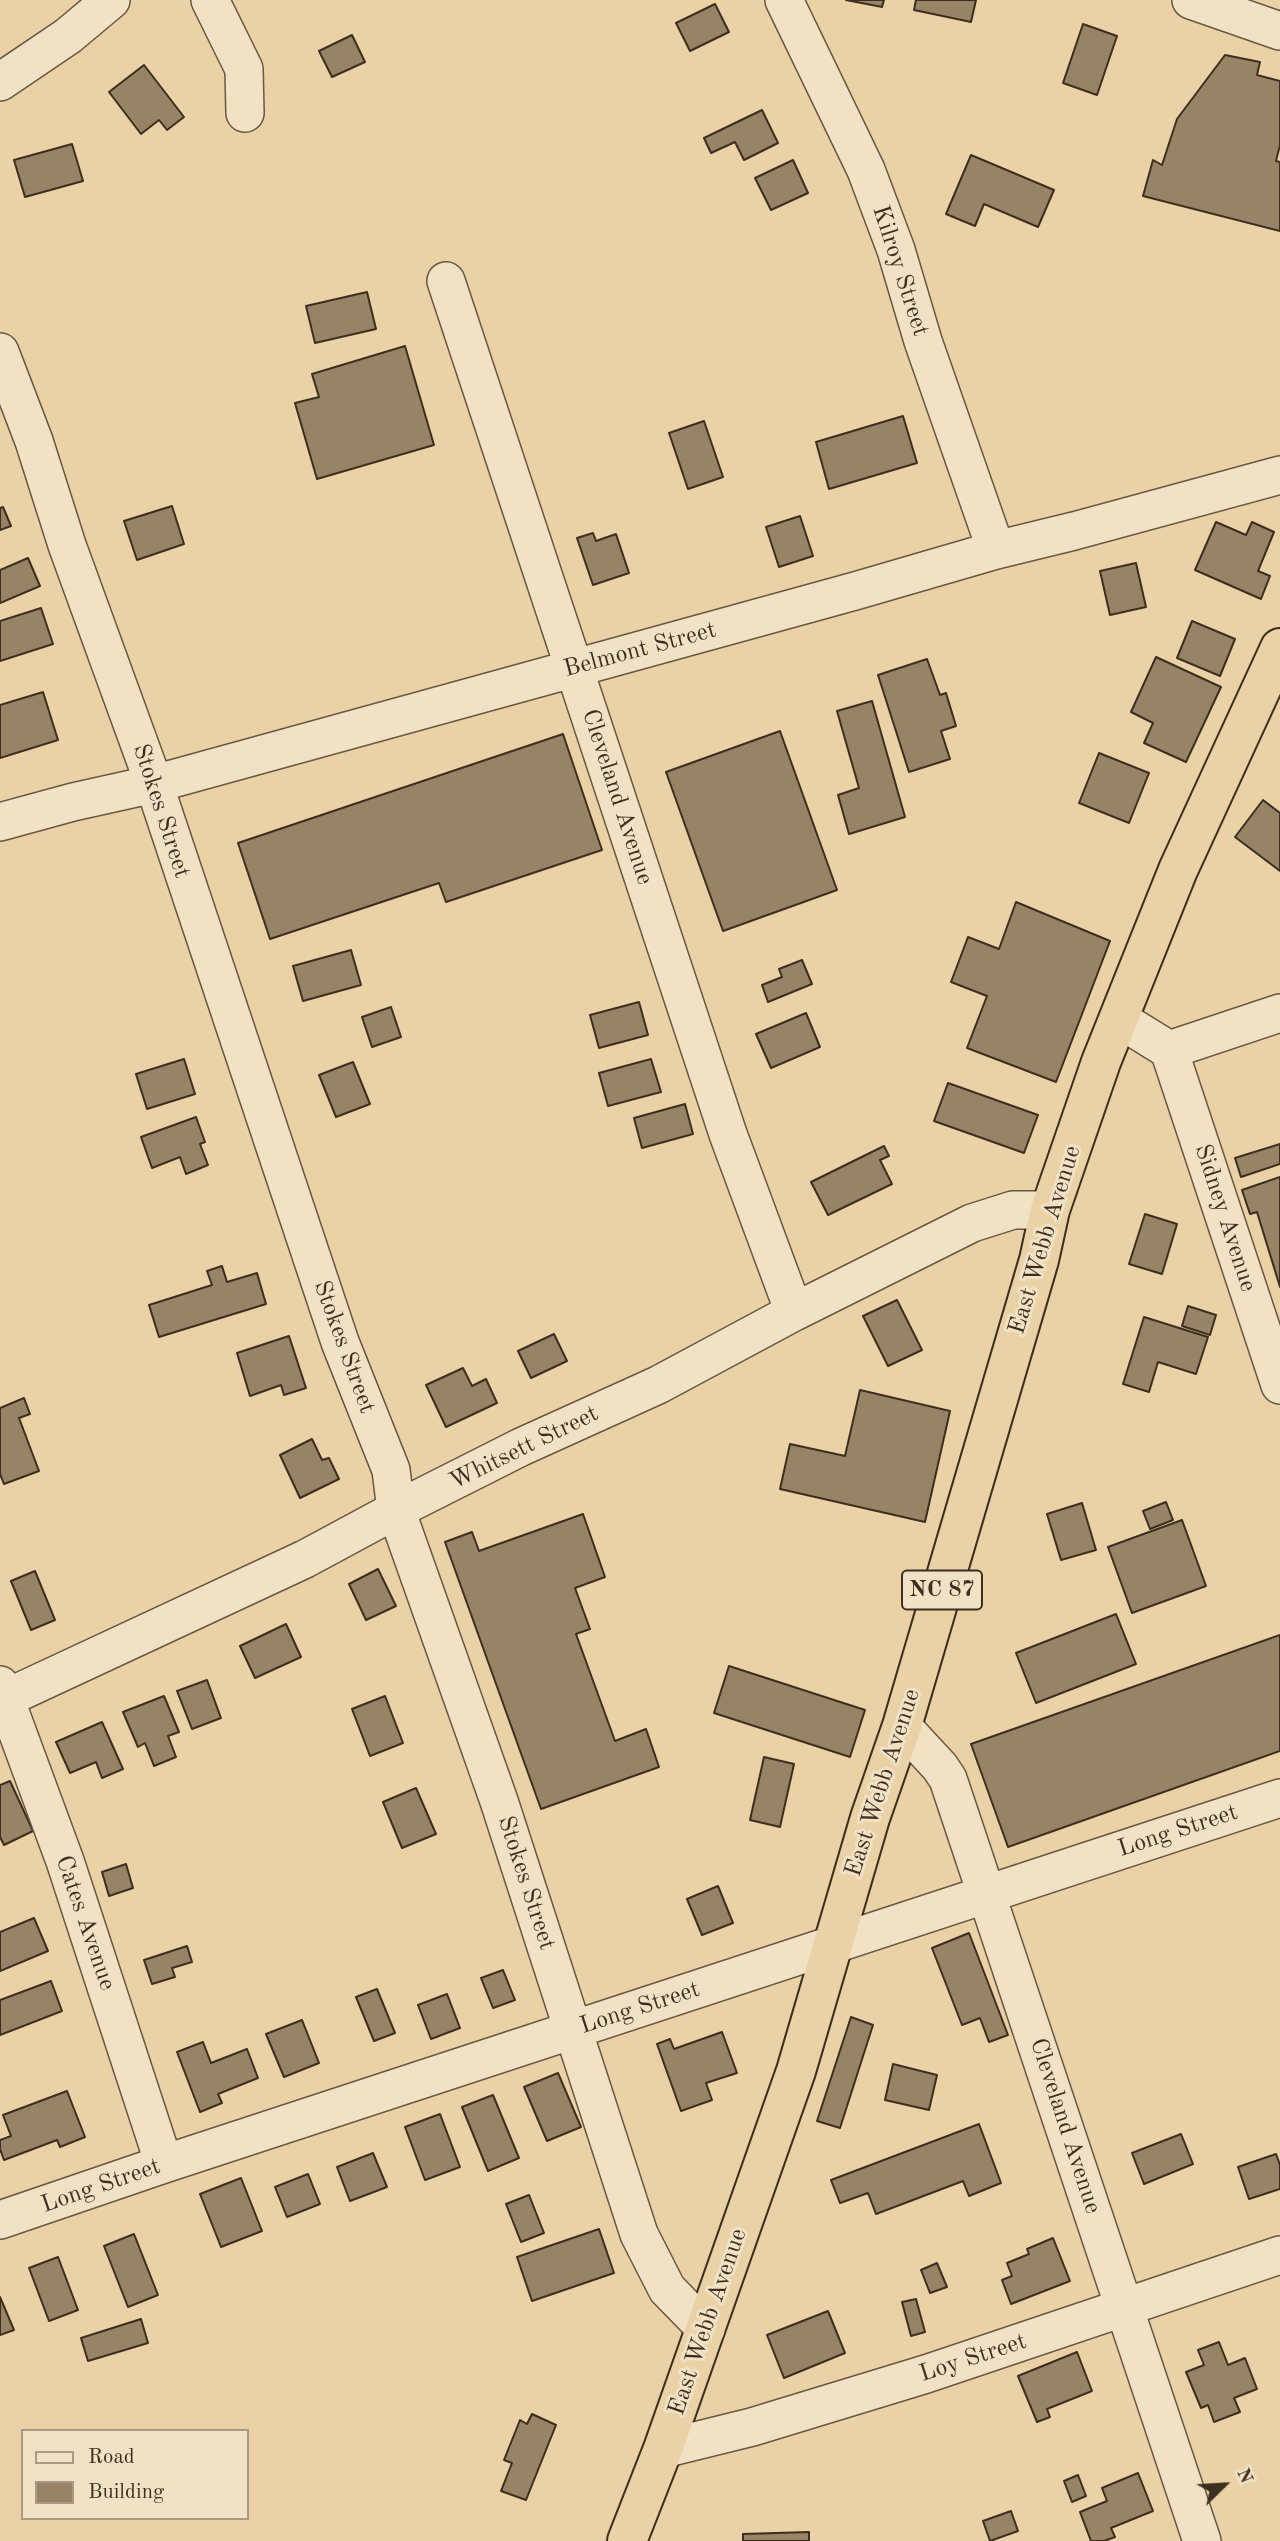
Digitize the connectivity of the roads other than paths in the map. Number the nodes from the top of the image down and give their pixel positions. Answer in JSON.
{"nodes":[{"id":1,"x":111,"y":0,"type":"edge"},
{"id":2,"x":210,"y":0,"type":"edge"},
{"id":3,"x":784,"y":0,"type":"edge"},
{"id":4,"x":1191,"y":0,"type":"edge"},
{"id":5,"x":1280,"y":31,"type":"edge"},
{"id":6,"x":0,"y":82,"type":"edge"},
{"id":7,"x":245,"y":113,"type":"dead end"},
{"id":8,"x":446,"y":281,"type":"dead end"},
{"id":9,"x":0,"y":352,"type":"edge"},
{"id":10,"x":1280,"y":475,"type":"edge"},
{"id":11,"x":996,"y":550,"type":"junction"},
{"id":12,"x":1280,"y":648,"type":"edge"},
{"id":13,"x":575,"y":668,"type":"junction"},
{"id":14,"x":153,"y":784,"type":"junction"},
{"id":15,"x":0,"y":822,"type":"edge"},
{"id":16,"x":1280,"y":1013,"type":"edge"},
{"id":17,"x":1119,"y":1019,"type":"junction"},
{"id":18,"x":1169,"y":1050,"type":"junction"},
{"id":19,"x":1051,"y":1210,"type":"junction"},
{"id":20,"x":794,"y":1312,"type":"junction"},
{"id":21,"x":1272,"y":1336,"type":"edge"},
{"id":22,"x":1280,"y":1385,"type":"edge"},
{"id":23,"x":396,"y":1510,"type":"junction"},
{"id":24,"x":2,"y":1695,"type":"edge"},
{"id":25,"x":902,"y":1726,"type":"junction"},
{"id":26,"x":1280,"y":1798,"type":"edge"},
{"id":27,"x":988,"y":1895,"type":"junction"},
{"id":28,"x":834,"y":1943,"type":"junction"},
{"id":29,"x":574,"y":2030,"type":"junction"},
{"id":30,"x":164,"y":2164,"type":"junction"},
{"id":31,"x":0,"y":2220,"type":"edge"},
{"id":32,"x":1280,"y":2255,"type":"edge"},
{"id":33,"x":1125,"y":2307,"type":"junction"},
{"id":34,"x":706,"y":2329,"type":"junction"},
{"id":35,"x":663,"y":2449,"type":"junction"},
{"id":36,"x":626,"y":2541,"type":"edge"},
{"id":37,"x":1202,"y":2541,"type":"edge"}],
"edges":[{"from":1,"to":6,"type":"street"},
{"from":2,"to":7,"type":"street"},
{"from":3,"to":11,"type":"street","name":"Kilroy Street"},
{"from":4,"to":5,"type":"street"},
{"from":8,"to":13,"type":"street","name":"Cleveland Avenue"},
{"from":9,"to":14,"type":"street","name":"Stokes Street"},
{"from":10,"to":11,"type":"street","name":"Belmont Street"},
{"from":11,"to":13,"type":"street","name":"Belmont Street"},
{"from":12,"to":17,"type":"highway","name":"East Webb Avenue","number":"NC 87"},
{"from":13,"to":14,"type":"street","name":"Belmont Street"},
{"from":13,"to":20,"type":"street","name":"Cleveland Avenue"},
{"from":14,"to":15,"type":"street","name":"Belmont Street"},
{"from":14,"to":23,"type":"street","name":"Stokes Street"},
{"from":16,"to":18,"type":"street"},
{"from":17,"to":18,"type":"street"},
{"from":17,"to":19,"type":"highway","name":"East Webb Avenue","number":"NC 87"},
{"from":18,"to":21,"type":"street","name":"Sidney Avenue"},
{"from":19,"to":20,"type":"street","name":"Whitsett Street"},
{"from":19,"to":25,"type":"highway","name":"East Webb Avenue","number":"NC 87"},
{"from":20,"to":23,"type":"street","name":"Whitsett Street"},
{"from":21,"to":22,"type":"street","name":"Sidney Avenue"},
{"from":23,"to":24,"type":"street","name":"Whitsett Street"},
{"from":23,"to":29,"type":"street","name":"Stokes Street"},
{"from":24,"to":30,"type":"street","name":"Cates Avenue"},
{"from":25,"to":27,"type":"street","name":"Cleveland Avenue"},
{"from":25,"to":28,"type":"highway","name":"East Webb Avenue","number":"NC 87"},
{"from":26,"to":27,"type":"street","name":"Long Street"},
{"from":27,"to":28,"type":"street","name":"Long Street"},
{"from":27,"to":33,"type":"street","name":"Cleveland Avenue"},
{"from":28,"to":29,"type":"street","name":"Long Street"},
{"from":28,"to":34,"type":"highway","name":"East Webb Avenue","number":"NC 87"},
{"from":29,"to":30,"type":"street","name":"Long Street"},
{"from":29,"to":34,"type":"street","name":"Stokes Street"},
{"from":30,"to":31,"type":"street","name":"Long Street"},
{"from":32,"to":33,"type":"street","name":"Loy Street"},
{"from":33,"to":35,"type":"street","name":"Loy Street"},
{"from":33,"to":37,"type":"street","name":"Cleveland Avenue"},
{"from":34,"to":35,"type":"highway","name":"East Webb Avenue","number":"NC 87"},
{"from":35,"to":36,"type":"highway","name":"East Webb Avenue","number":"NC 87"}]}
